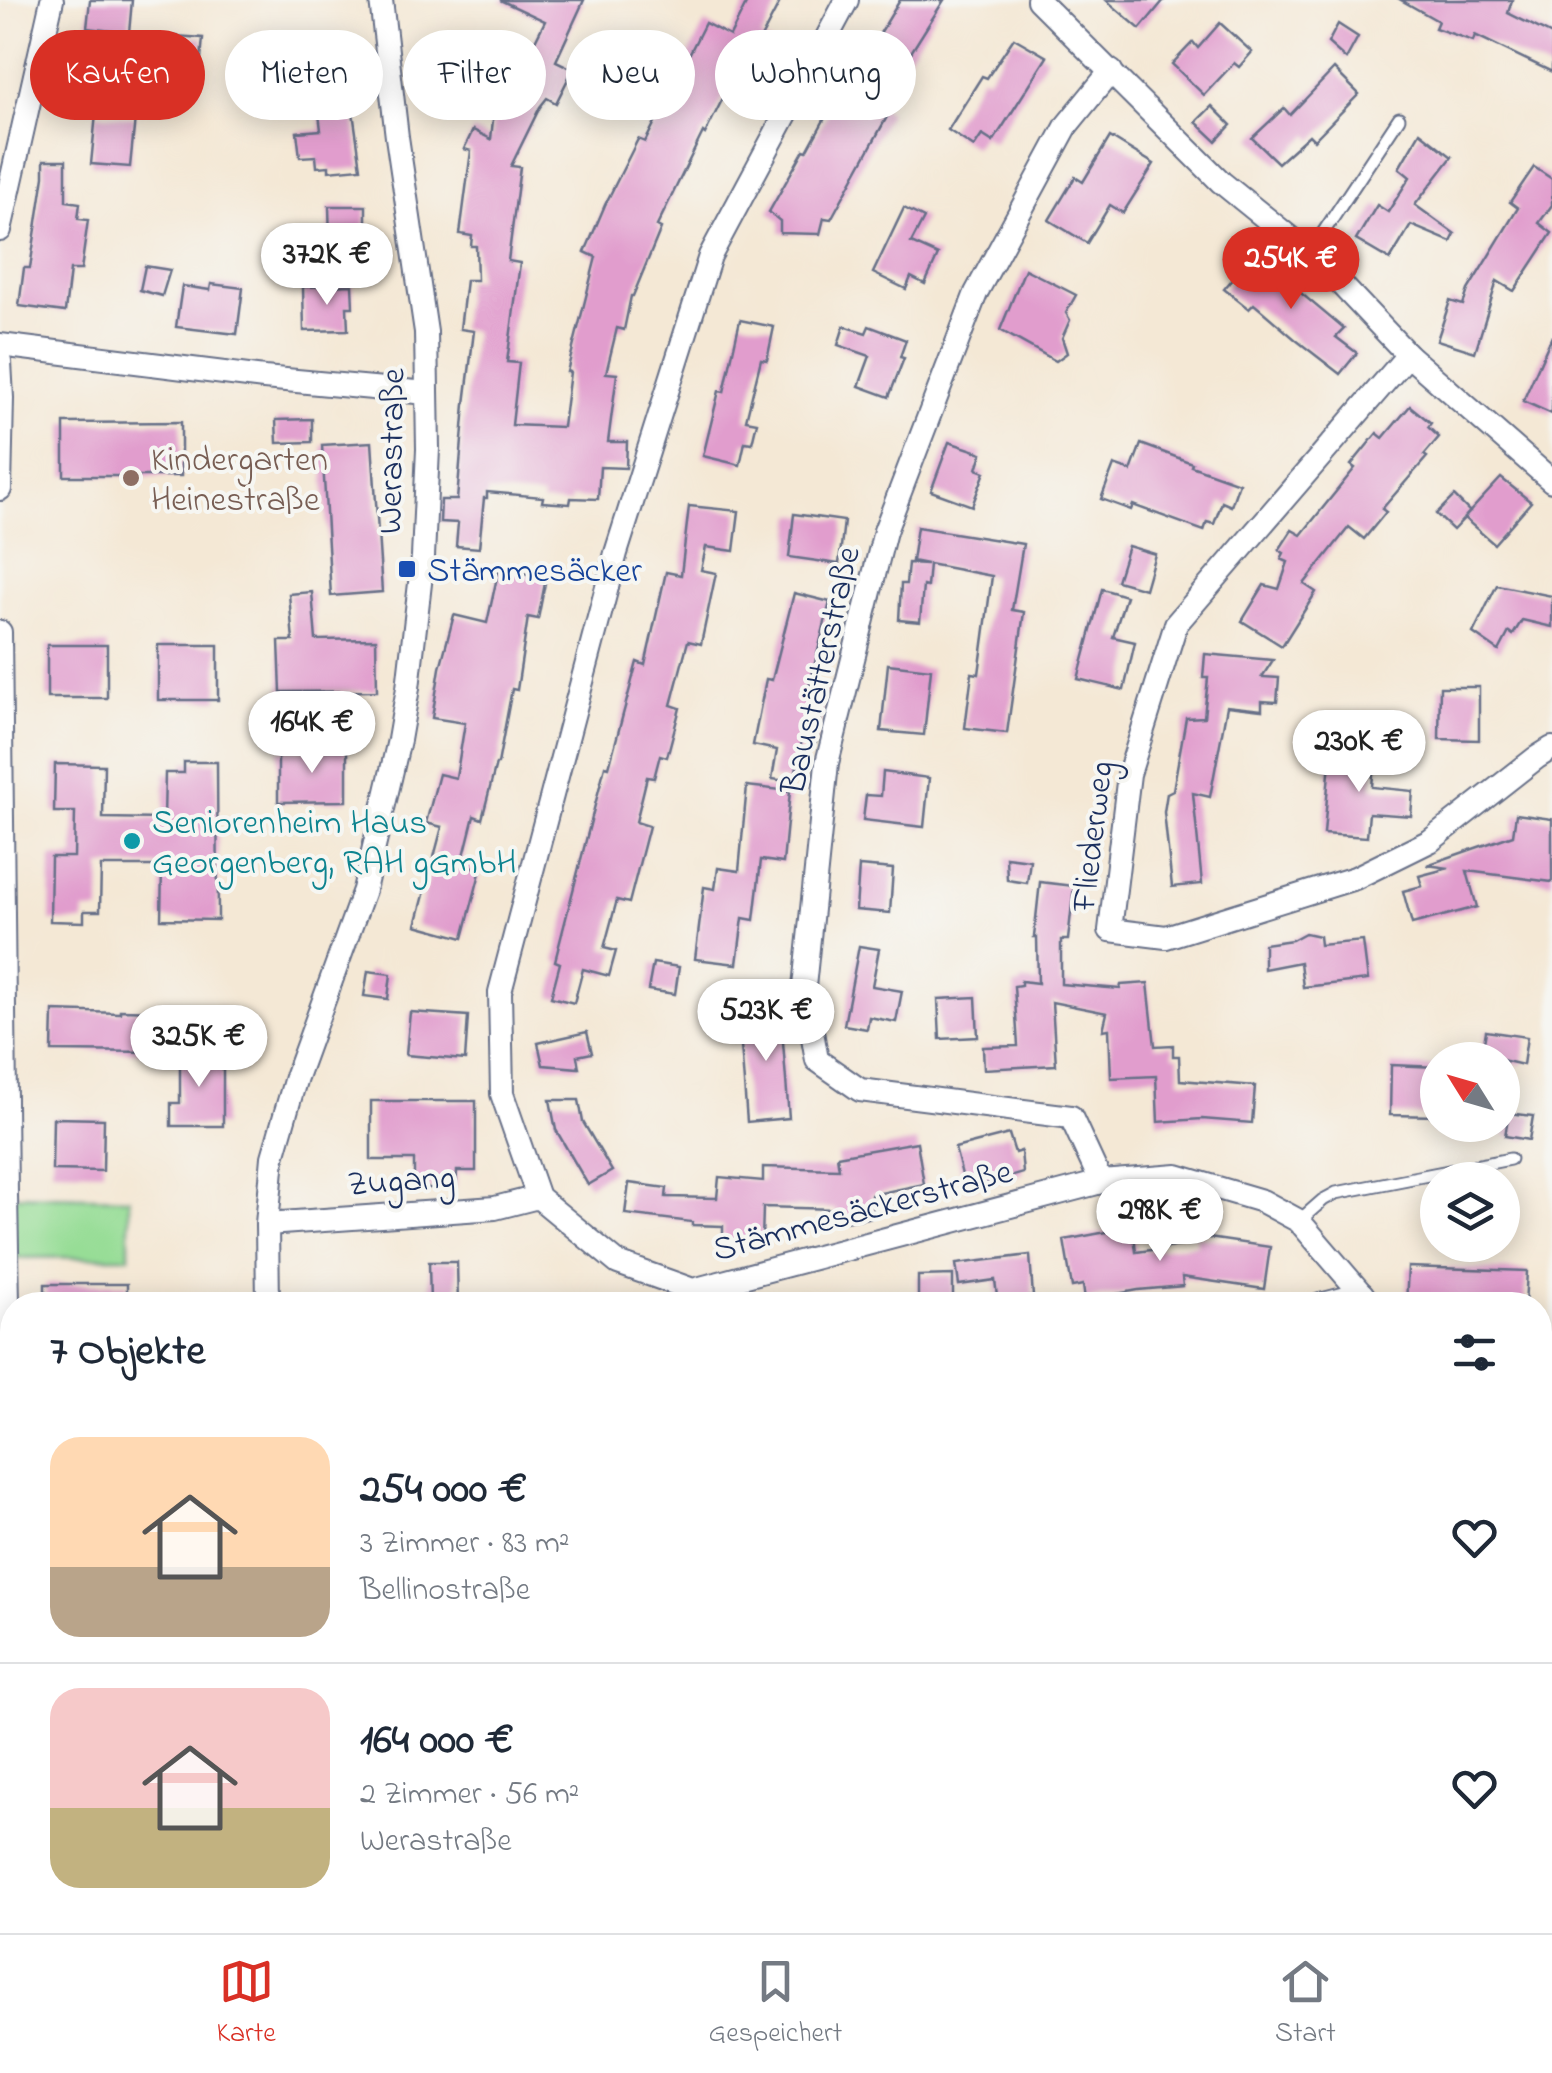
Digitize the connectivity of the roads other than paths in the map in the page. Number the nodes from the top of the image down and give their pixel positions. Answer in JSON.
{"nodes":[{"id":1,"x":52,"y":0,"type":"edge"},
{"id":2,"x":381,"y":0,"type":"edge"},
{"id":3,"x":847,"y":0,"type":"edge"},
{"id":4,"x":1038,"y":0,"type":"edge"},
{"id":5,"x":1111,"y":71,"type":"junction"},
{"id":6,"x":1400,"y":118,"type":"dead end"},
{"id":7,"x":0,"y":230,"type":"edge"},
{"id":8,"x":1310,"y":254,"type":"junction"},
{"id":9,"x":0,"y":345,"type":"edge"},
{"id":10,"x":1408,"y":355,"type":"junction"},
{"id":11,"x":0,"y":362,"type":"edge"},
{"id":12,"x":427,"y":393,"type":"junction"},
{"id":13,"x":1552,"y":481,"type":"edge"},
{"id":14,"x":0,"y":489,"type":"edge"},
{"id":15,"x":0,"y":632,"type":"edge"},
{"id":16,"x":1552,"y":748,"type":"edge"},
{"id":17,"x":1510,"y":1159,"type":"dead end"},
{"id":18,"x":1101,"y":1182,"type":"junction"},
{"id":19,"x":538,"y":1197,"type":"junction"},
{"id":20,"x":1299,"y":1222,"type":"junction"},
{"id":21,"x":267,"y":1224,"type":"junction"},
{"id":22,"x":8,"y":1292,"type":"edge"},
{"id":23,"x":268,"y":1292,"type":"edge"},
{"id":24,"x":1360,"y":1292,"type":"edge"}],
"edges":[{"from":1,"to":7,"type":"street"},
{"from":2,"to":12,"type":"street","name":"Werastraße"},
{"from":3,"to":19,"type":"street"},
{"from":4,"to":5,"type":"street"},
{"from":5,"to":8,"type":"street"},
{"from":5,"to":18,"type":"street","name":"Baustätterstraße"},
{"from":6,"to":8,"type":"lane"},
{"from":8,"to":10,"type":"street"},
{"from":9,"to":12,"type":"street"},
{"from":10,"to":13,"type":"street"},
{"from":10,"to":16,"type":"street","name":"Fliederweg"},
{"from":11,"to":14,"type":"street"},
{"from":12,"to":21,"type":"street","name":"Werastraße"},
{"from":15,"to":22,"type":"street"},
{"from":17,"to":20,"type":"lane"},
{"from":18,"to":19,"type":"street","name":"Stämmesäckerstraße"},
{"from":18,"to":20,"type":"street","name":"Stämmesäckerstraße"},
{"from":19,"to":21,"type":"street","name":"Zugang"},
{"from":20,"to":24,"type":"street","name":"Stämmesäckerstraße"},
{"from":21,"to":23,"type":"street","name":"Werastraße"}]}
